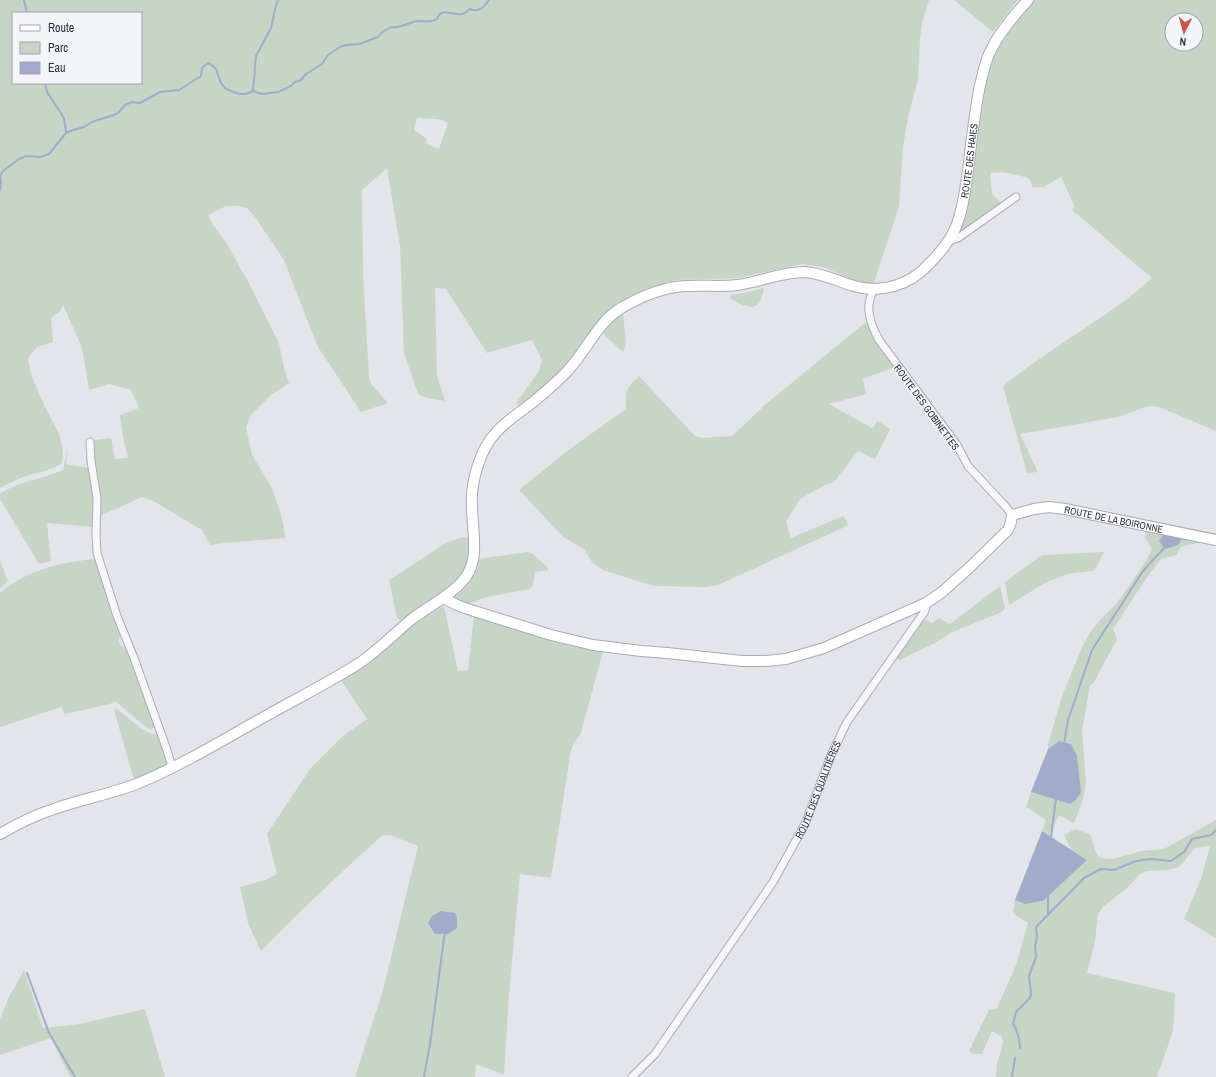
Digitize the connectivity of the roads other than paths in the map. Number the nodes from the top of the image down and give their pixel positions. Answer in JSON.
{"nodes":[{"id":1,"x":1028,"y":0,"type":"edge"},
{"id":2,"x":1016,"y":197,"type":"dead end"},
{"id":3,"x":948,"y":241,"type":"junction"},
{"id":4,"x":874,"y":289,"type":"junction"},
{"id":5,"x":90,"y":442,"type":"dead end"},
{"id":6,"x":1012,"y":515,"type":"junction"},
{"id":7,"x":1216,"y":540,"type":"edge"},
{"id":8,"x":443,"y":598,"type":"junction"},
{"id":9,"x":926,"y":604,"type":"junction"},
{"id":10,"x":172,"y":767,"type":"junction"},
{"id":11,"x":0,"y":834,"type":"edge"},
{"id":12,"x":632,"y":1077,"type":"edge"}],
"edges":[{"from":1,"to":3,"type":"street","name":"ROUTE DES HAIES"},
{"from":2,"to":3,"type":"street"},
{"from":3,"to":4,"type":"street","name":"ROUTE DES HAIES"},
{"from":4,"to":6,"type":"street","name":"ROUTE DES GOBINETTES"},
{"from":4,"to":8,"type":"street","name":"ROUTE DES HAIES"},
{"from":5,"to":10,"type":"street"},
{"from":6,"to":7,"type":"street","name":"ROUTE DE LA BOIRONNE"},
{"from":6,"to":9,"type":"street","name":"ROUTE DES QUALITIÈRES"},
{"from":8,"to":9,"type":"street"},
{"from":8,"to":10,"type":"street","name":"ROUTE DES HAIES"},
{"from":9,"to":12,"type":"street","name":"ROUTE DES QUALITIÈRES"},
{"from":10,"to":11,"type":"street","name":"ROUTE DES HAIES"}]}
